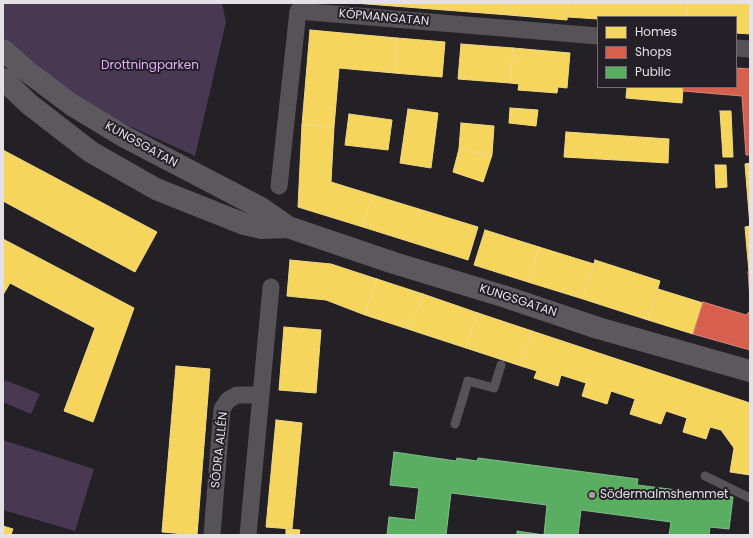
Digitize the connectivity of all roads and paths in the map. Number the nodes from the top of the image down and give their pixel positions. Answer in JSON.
{"nodes":[{"id":1,"x":597,"y":36,"type":"edge"},
{"id":2,"x":737,"y":48,"type":"edge"},
{"id":3,"x":750,"y":49,"type":"edge"},
{"id":4,"x":3,"y":50,"type":"edge"},
{"id":5,"x":3,"y":79,"type":"edge"},
{"id":6,"x":279,"y":186,"type":"dead end"},
{"id":7,"x":288,"y":227,"type":"junction"},
{"id":8,"x":271,"y":286,"type":"dead end"},
{"id":9,"x":501,"y":365,"type":"dead end"},
{"id":10,"x":750,"y":371,"type":"edge"},
{"id":11,"x":261,"y":396,"type":"junction"},
{"id":12,"x":455,"y":424,"type":"dead end"},
{"id":13,"x":704,"y":476,"type":"dead end"},
{"id":14,"x":750,"y":498,"type":"edge"},
{"id":15,"x":212,"y":535,"type":"edge"},
{"id":16,"x":248,"y":535,"type":"edge"}],
"edges":[{"from":1,"to":6,"type":"street","name":"KÖPMANGATAN"},
{"from":2,"to":3,"type":"street"},
{"from":4,"to":7,"type":"main road","name":"KUNGSGATAN"},
{"from":5,"to":7,"type":"main road","name":"KUNGSGATAN"},
{"from":7,"to":10,"type":"main road","name":"KUNGSGATAN"},
{"from":8,"to":11,"type":"street"},
{"from":9,"to":12,"type":"lane"},
{"from":11,"to":15,"type":"street","name":"SÖDRA ALLÉN"},
{"from":11,"to":16,"type":"street"},
{"from":13,"to":14,"type":"lane"}]}
